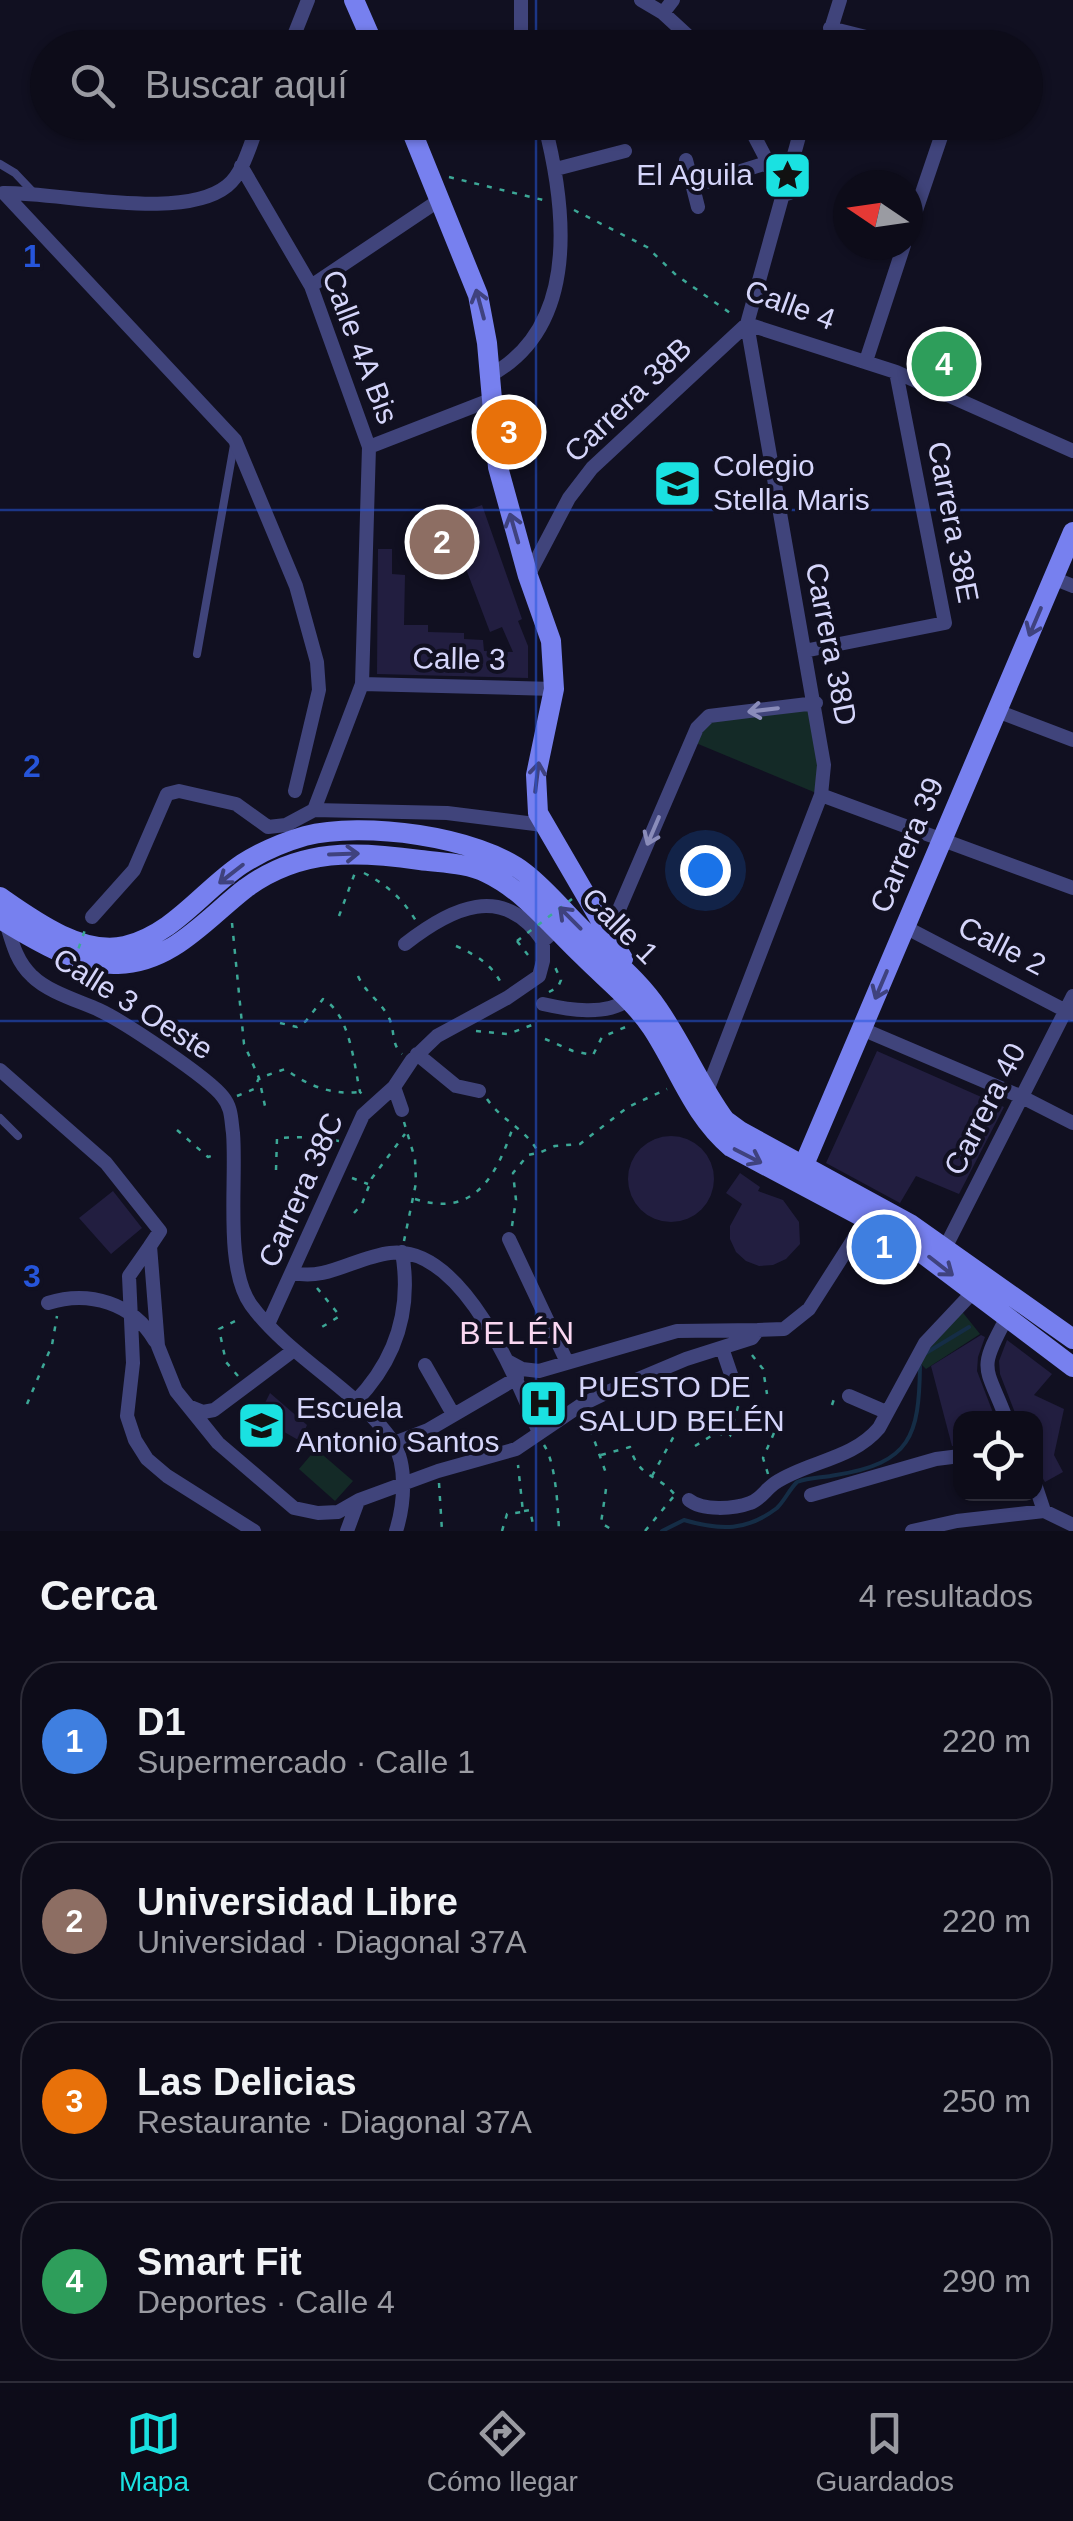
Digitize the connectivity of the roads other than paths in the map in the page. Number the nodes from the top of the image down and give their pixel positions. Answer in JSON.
{"nodes":[{"id":1,"x":308,"y":0,"type":"edge"},
{"id":2,"x":354,"y":0,"type":"edge"},
{"id":3,"x":522,"y":0,"type":"edge"},
{"id":4,"x":642,"y":0,"type":"edge"},
{"id":5,"x":673,"y":0,"type":"edge"},
{"id":6,"x":840,"y":0,"type":"edge"},
{"id":7,"x":662,"y":12,"type":"junction"},
{"id":8,"x":830,"y":28,"type":"joint"},
{"id":9,"x":296,"y":30,"type":"edge"},
{"id":10,"x":367,"y":30,"type":"edge"},
{"id":11,"x":521,"y":30,"type":"edge"},
{"id":12,"x":681,"y":30,"type":"edge"},
{"id":13,"x":838,"y":30,"type":"edge"},
{"id":14,"x":251,"y":140,"type":"edge"},
{"id":15,"x":416,"y":140,"type":"edge"},
{"id":16,"x":549,"y":140,"type":"edge"},
{"id":17,"x":756,"y":140,"type":"edge"},
{"id":18,"x":799,"y":140,"type":"edge"},
{"id":19,"x":940,"y":140,"type":"edge"},
{"id":20,"x":625,"y":151,"type":"dead end"},
{"id":21,"x":686,"y":160,"type":"dead end"},
{"id":22,"x":0,"y":164,"type":"edge"},
{"id":23,"x":241,"y":166,"type":"junction"},
{"id":24,"x":771,"y":168,"type":"junction"},
{"id":25,"x":556,"y":169,"type":"junction"},
{"id":26,"x":790,"y":169,"type":"junction"},
{"id":27,"x":693,"y":186,"type":"junction"},
{"id":28,"x":923,"y":190,"type":"edge"},
{"id":29,"x":2,"y":193,"type":"edge"},
{"id":30,"x":34,"y":194,"type":"junction"},
{"id":31,"x":783,"y":194,"type":"junction"},
{"id":32,"x":441,"y":198,"type":"junction"},
{"id":33,"x":698,"y":207,"type":"dead end"},
{"id":34,"x":899,"y":260,"type":"edge"},
{"id":35,"x":311,"y":286,"type":"junction"},
{"id":36,"x":748,"y":324,"type":"junction"},
{"id":37,"x":866,"y":361,"type":"junction"},
{"id":38,"x":896,"y":372,"type":"junction"},
{"id":39,"x":489,"y":376,"type":"junction"},
{"id":40,"x":490,"y":400,"type":"junction"},
{"id":41,"x":235,"y":440,"type":"junction"},
{"id":42,"x":369,"y":447,"type":"junction"},
{"id":43,"x":1073,"y":450,"type":"edge"},
{"id":44,"x":1073,"y":532,"type":"edge"},
{"id":45,"x":528,"y":576,"type":"junction"},
{"id":46,"x":1063,"y":582,"type":"edge"},
{"id":47,"x":804,"y":651,"type":"junction"},
{"id":48,"x":197,"y":654,"type":"dead end"},
{"id":49,"x":362,"y":684,"type":"junction"},
{"id":50,"x":554,"y":690,"type":"junction"},
{"id":51,"x":816,"y":704,"type":"junction"},
{"id":52,"x":997,"y":711,"type":"junction"},
{"id":53,"x":1073,"y":740,"type":"edge"},
{"id":54,"x":295,"y":791,"type":"dead end"},
{"id":55,"x":821,"y":795,"type":"junction"},
{"id":56,"x":314,"y":810,"type":"junction"},
{"id":57,"x":543,"y":826,"type":"junction"},
{"id":58,"x":942,"y":838,"type":"junction"},
{"id":59,"x":1073,"y":888,"type":"edge"},
{"id":60,"x":0,"y":898,"type":"edge"},
{"id":61,"x":3,"y":920,"type":"edge"},
{"id":62,"x":89,"y":922,"type":"road end"},
{"id":63,"x":905,"y":928,"type":"junction"},
{"id":64,"x":549,"y":935,"type":"junction"},
{"id":65,"x":608,"y":935,"type":"junction"},
{"id":66,"x":54,"y":944,"type":"junction"},
{"id":67,"x":405,"y":944,"type":"dead end"},
{"id":68,"x":634,"y":993,"type":"junction"},
{"id":69,"x":1073,"y":996,"type":"edge"},
{"id":70,"x":544,"y":1004,"type":"dead end"},
{"id":71,"x":1069,"y":1012,"type":"edge"},
{"id":72,"x":862,"y":1029,"type":"junction"},
{"id":73,"x":414,"y":1057,"type":"junction"},
{"id":74,"x":0,"y":1070,"type":"edge"},
{"id":75,"x":394,"y":1087,"type":"junction"},
{"id":76,"x":479,"y":1091,"type":"road end"},
{"id":77,"x":707,"y":1091,"type":"junction"},
{"id":78,"x":1022,"y":1097,"type":"junction"},
{"id":79,"x":402,"y":1110,"type":"road end"},
{"id":80,"x":0,"y":1118,"type":"edge"},
{"id":81,"x":1073,"y":1123,"type":"edge"},
{"id":82,"x":18,"y":1136,"type":"dead end"},
{"id":83,"x":800,"y":1173,"type":"junction"},
{"id":84,"x":866,"y":1218,"type":"junction"},
{"id":85,"x":509,"y":1238,"type":"road end"},
{"id":86,"x":150,"y":1246,"type":"junction"},
{"id":87,"x":946,"y":1246,"type":"junction"},
{"id":88,"x":402,"y":1252,"type":"junction"},
{"id":89,"x":301,"y":1275,"type":"junction"},
{"id":90,"x":973,"y":1292,"type":"junction"},
{"id":91,"x":52,"y":1302,"type":"road end"},
{"id":92,"x":129,"y":1312,"type":"junction"},
{"id":93,"x":1006,"y":1320,"type":"junction"},
{"id":94,"x":269,"y":1322,"type":"junction"},
{"id":95,"x":758,"y":1330,"type":"junction"},
{"id":96,"x":1073,"y":1339,"type":"edge"},
{"id":97,"x":158,"y":1346,"type":"junction"},
{"id":98,"x":722,"y":1348,"type":"junction"},
{"id":99,"x":294,"y":1350,"type":"junction"},
{"id":100,"x":509,"y":1362,"type":"junction"},
{"id":101,"x":567,"y":1362,"type":"junction"},
{"id":102,"x":425,"y":1364,"type":"dead end"},
{"id":103,"x":1073,"y":1368,"type":"edge"},
{"id":104,"x":517,"y":1378,"type":"junction"},
{"id":105,"x":736,"y":1392,"type":"road end"},
{"id":106,"x":849,"y":1396,"type":"dead end"},
{"id":107,"x":354,"y":1402,"type":"junction"},
{"id":108,"x":188,"y":1405,"type":"junction"},
{"id":109,"x":1003,"y":1411,"type":"edge"},
{"id":110,"x":886,"y":1412,"type":"junction"},
{"id":111,"x":453,"y":1414,"type":"junction"},
{"id":112,"x":539,"y":1433,"type":"junction"},
{"id":113,"x":394,"y":1443,"type":"junction"},
{"id":114,"x":953,"y":1457,"type":"edge"},
{"id":115,"x":402,"y":1485,"type":"junction"},
{"id":116,"x":811,"y":1495,"type":"dead end"},
{"id":117,"x":682,"y":1497,"type":"road end"},
{"id":118,"x":358,"y":1500,"type":"junction"},
{"id":119,"x":1041,"y":1501,"type":"edge"},
{"id":120,"x":1044,"y":1511,"type":"junction"},
{"id":121,"x":1073,"y":1524,"type":"edge"},
{"id":122,"x":254,"y":1531,"type":"edge"},
{"id":123,"x":347,"y":1531,"type":"edge"},
{"id":124,"x":396,"y":1531,"type":"edge"},
{"id":125,"x":912,"y":1531,"type":"edge"}],
"edges":[{"from":1,"to":9,"type":"street"},
{"from":2,"to":10,"type":"main road"},
{"from":3,"to":11,"type":"street"},
{"from":4,"to":7,"type":"street"},
{"from":5,"to":7,"type":"street"},
{"from":6,"to":8,"type":"street"},
{"from":7,"to":12,"type":"street"},
{"from":8,"to":13,"type":"street"},
{"from":14,"to":23,"type":"street"},
{"from":15,"to":32,"type":"main road"},
{"from":16,"to":25,"type":"street"},
{"from":17,"to":24,"type":"street"},
{"from":18,"to":26,"type":"street"},
{"from":19,"to":28,"type":"street"},
{"from":20,"to":25,"type":"street"},
{"from":21,"to":27,"type":"street"},
{"from":22,"to":30,"type":"lane"},
{"from":23,"to":30,"type":"street"},
{"from":23,"to":35,"type":"street","name":"Calle 4A Bis"},
{"from":24,"to":26,"type":"street"},
{"from":24,"to":27,"type":"street"},
{"from":24,"to":31,"type":"street"},
{"from":25,"to":39,"type":"street"},
{"from":26,"to":31,"type":"street"},
{"from":27,"to":33,"type":"street"},
{"from":29,"to":30,"type":"street"},
{"from":29,"to":41,"type":"street"},
{"from":31,"to":36,"type":"street","name":"Carrera 38D"},
{"from":32,"to":35,"type":"street"},
{"from":39,"to":32,"type":"main road","one_way":true},
{"from":34,"to":37,"type":"street"},
{"from":35,"to":42,"type":"street","name":"Calle 4A Bis"},
{"from":36,"to":37,"type":"street","name":"Calle 4"},
{"from":36,"to":45,"type":"street","name":"Carrera 38B"},
{"from":36,"to":47,"type":"street","name":"Carrera 38D"},
{"from":37,"to":38,"type":"street","name":"Calle 4"},
{"from":38,"to":43,"type":"street","name":"Calle 4"},
{"from":38,"to":47,"type":"street","name":"Carrera 38E"},
{"from":39,"to":40,"type":"main road"},
{"from":40,"to":42,"type":"street"},
{"from":45,"to":40,"type":"main road","one_way":true},
{"from":41,"to":48,"type":"lane"},
{"from":41,"to":54,"type":"street"},
{"from":42,"to":49,"type":"street","name":"Calle 4A Bis"},
{"from":44,"to":46,"type":"main road","name":"Carrera 39"},
{"from":45,"to":50,"type":"main road"},
{"from":46,"to":52,"type":"main road","name":"Carrera 39","one_way":true},
{"from":47,"to":51,"type":"street","name":"Carrera 38D"},
{"from":49,"to":50,"type":"street","name":"Calle 3"},
{"from":49,"to":56,"type":"street","name":"Calle 4A Bis"},
{"from":57,"to":50,"type":"main road","one_way":true},
{"from":51,"to":55,"type":"street","name":"Carrera 38D"},
{"from":51,"to":65,"type":"street","one_way":true},
{"from":52,"to":53,"type":"street"},
{"from":52,"to":58,"type":"main road","name":"Carrera 39"},
{"from":55,"to":58,"type":"street"},
{"from":55,"to":77,"type":"street","name":"Carrera 38D"},
{"from":56,"to":57,"type":"street"},
{"from":56,"to":62,"type":"street"},
{"from":57,"to":65,"type":"main road"},
{"from":58,"to":59,"type":"street"},
{"from":58,"to":63,"type":"main road","name":"Carrera 39"},
{"from":60,"to":66,"type":"main road"},
{"from":61,"to":66,"type":"main road"},
{"from":61,"to":94,"type":"street","name":"Calle 3 Oeste"},
{"from":63,"to":71,"type":"street","name":"Calle 2"},
{"from":63,"to":72,"type":"main road","name":"Carrera 39","one_way":true},
{"from":66,"to":64,"type":"main road","name":"Calle 1","one_way":true},
{"from":64,"to":67,"type":"street"},
{"from":64,"to":68,"type":"main road","name":"Calle 1"},
{"from":64,"to":73,"type":"street","name":"Carrera 38C"},
{"from":65,"to":68,"type":"main road"},
{"from":68,"to":66,"type":"main road","name":"Calle 1","one_way":true},
{"from":68,"to":70,"type":"street"},
{"from":68,"to":77,"type":"main road","name":"Calle 1"},
{"from":68,"to":83,"type":"main road","name":"Calle 1","one_way":true},
{"from":69,"to":71,"type":"street","name":"Carrera 40"},
{"from":71,"to":78,"type":"street","name":"Carrera 40"},
{"from":72,"to":78,"type":"street"},
{"from":72,"to":83,"type":"main road","name":"Carrera 39"},
{"from":73,"to":75,"type":"street","name":"Carrera 38C"},
{"from":73,"to":76,"type":"street"},
{"from":74,"to":86,"type":"street"},
{"from":75,"to":79,"type":"street"},
{"from":75,"to":89,"type":"street","name":"Carrera 38C"},
{"from":77,"to":83,"type":"main road","name":"Calle 1"},
{"from":78,"to":81,"type":"street"},
{"from":78,"to":87,"type":"street","name":"Carrera 40"},
{"from":80,"to":82,"type":"lane"},
{"from":83,"to":84,"type":"main road","name":"Calle 1"},
{"from":83,"to":87,"type":"main road","name":"Calle 1"},
{"from":84,"to":90,"type":"main road","name":"Calle 1","one_way":true},
{"from":84,"to":95,"type":"street"},
{"from":85,"to":101,"type":"street"},
{"from":86,"to":92,"type":"street"},
{"from":86,"to":97,"type":"street"},
{"from":87,"to":96,"type":"main road","name":"Calle 1"},
{"from":88,"to":89,"type":"street"},
{"from":88,"to":100,"type":"street"},
{"from":88,"to":107,"type":"street"},
{"from":89,"to":94,"type":"street","name":"Carrera 38C"},
{"from":90,"to":93,"type":"main road","name":"Calle 1"},
{"from":90,"to":110,"type":"street"},
{"from":91,"to":92,"type":"street"},
{"from":92,"to":97,"type":"street"},
{"from":92,"to":122,"type":"street"},
{"from":93,"to":103,"type":"main road","name":"Calle 1"},
{"from":93,"to":109,"type":"street"},
{"from":94,"to":99,"type":"street","name":"Calle 3 Oeste"},
{"from":95,"to":98,"type":"street"},
{"from":95,"to":101,"type":"street"},
{"from":97,"to":108,"type":"street"},
{"from":98,"to":105,"type":"street"},
{"from":98,"to":112,"type":"street"},
{"from":99,"to":107,"type":"street","name":"Calle 3 Oeste"},
{"from":99,"to":108,"type":"street"},
{"from":100,"to":101,"type":"street"},
{"from":100,"to":104,"type":"street"},
{"from":102,"to":111,"type":"street"},
{"from":104,"to":111,"type":"street"},
{"from":104,"to":112,"type":"street"},
{"from":106,"to":110,"type":"street"},
{"from":107,"to":113,"type":"street","name":"Calle 3 Oeste"},
{"from":108,"to":118,"type":"street"},
{"from":110,"to":117,"type":"street"},
{"from":111,"to":113,"type":"street"},
{"from":112,"to":115,"type":"street"},
{"from":113,"to":115,"type":"street"},
{"from":114,"to":116,"type":"street"},
{"from":115,"to":118,"type":"street"},
{"from":115,"to":124,"type":"street"},
{"from":118,"to":123,"type":"street"},
{"from":119,"to":120,"type":"street"},
{"from":120,"to":121,"type":"street"},
{"from":120,"to":125,"type":"street"}]}
